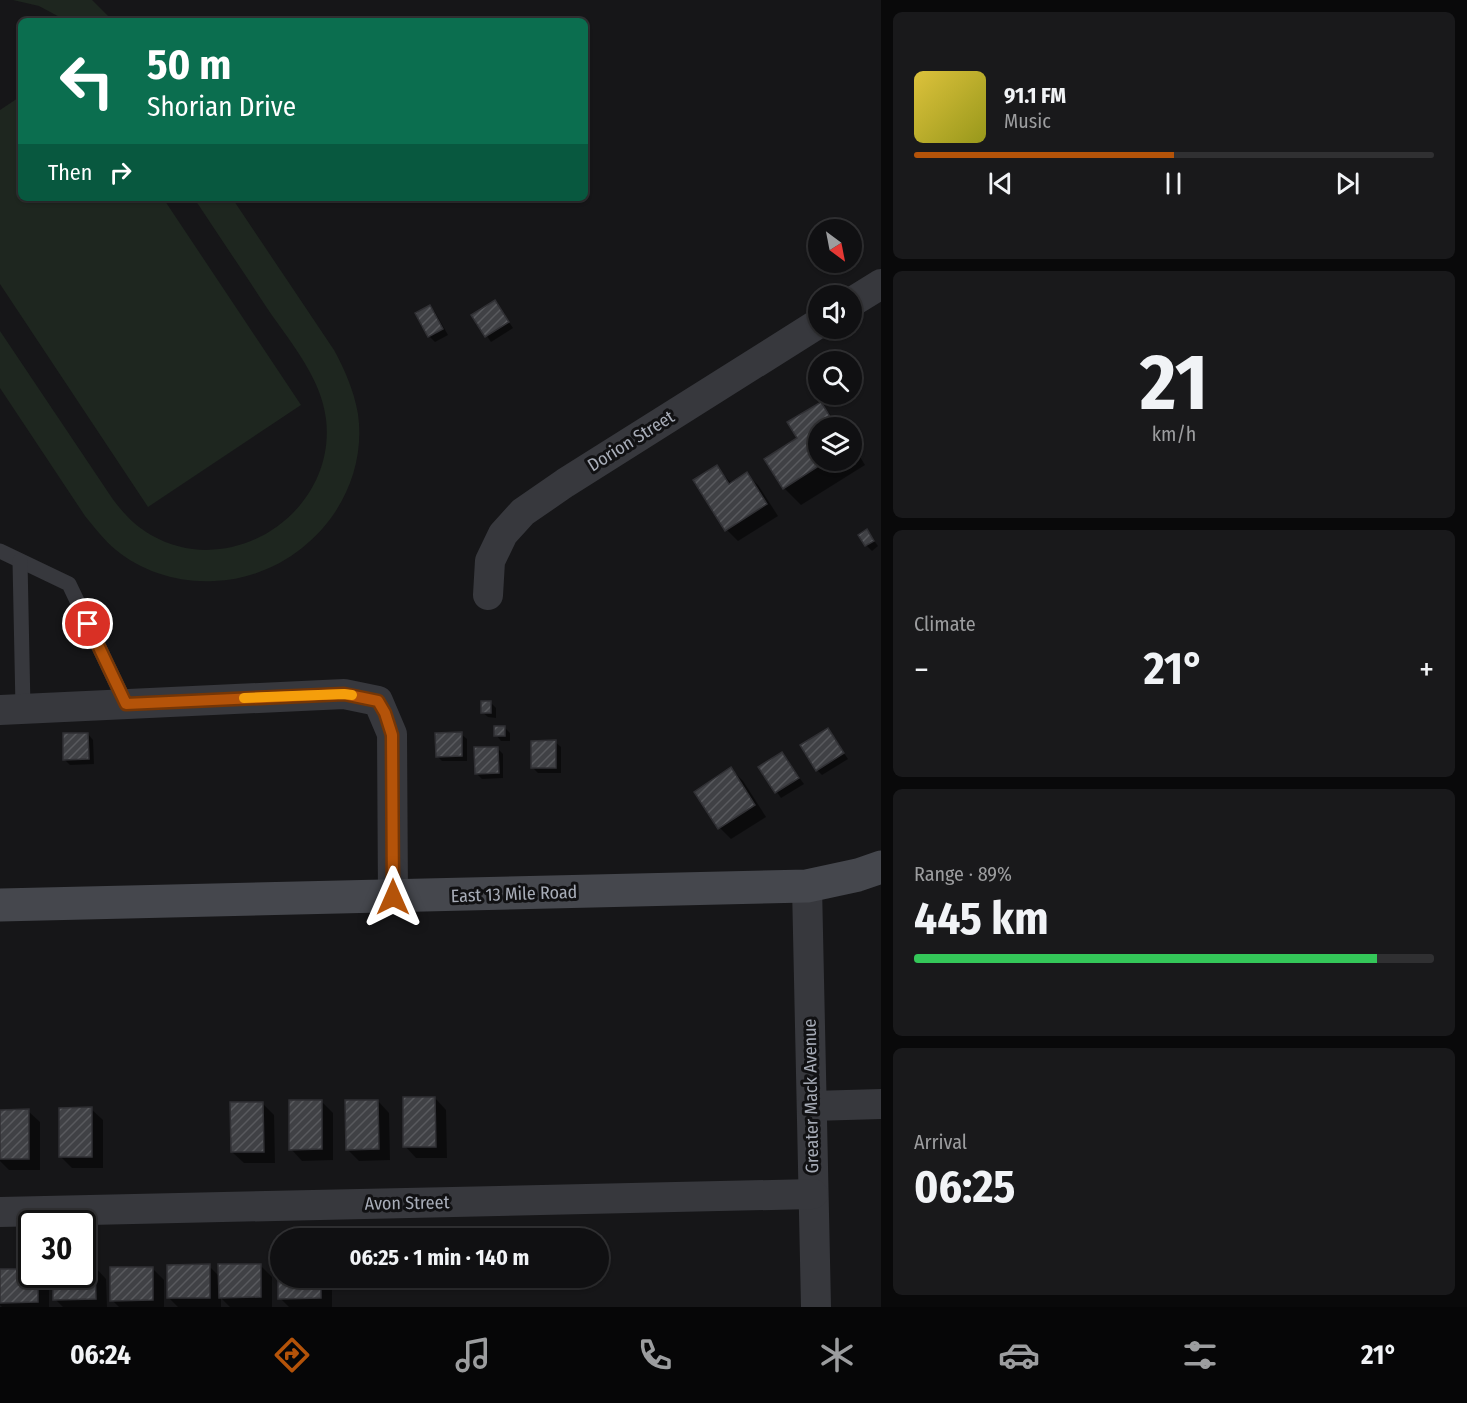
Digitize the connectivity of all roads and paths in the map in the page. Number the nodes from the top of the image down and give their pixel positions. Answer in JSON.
{"nodes":[{"id":1,"x":880,"y":284,"type":"edge"},
{"id":2,"x":862,"y":296,"type":"edge"},
{"id":3,"x":808,"y":329,"type":"edge"},
{"id":4,"x":0,"y":551,"type":"edge"},
{"id":5,"x":20,"y":561,"type":"junction"},
{"id":6,"x":488,"y":595,"type":"dead end"},
{"id":7,"x":126,"y":704,"type":"junction"},
{"id":8,"x":12,"y":709,"type":"edge"},
{"id":9,"x":880,"y":867,"type":"edge"},
{"id":10,"x":807,"y":886,"type":"junction"},
{"id":11,"x":393,"y":897,"type":"junction"},
{"id":12,"x":0,"y":905,"type":"edge"},
{"id":13,"x":880,"y":1104,"type":"edge"},
{"id":14,"x":812,"y":1106,"type":"junction"},
{"id":15,"x":813,"y":1194,"type":"junction"},
{"id":16,"x":0,"y":1212,"type":"edge"},
{"id":17,"x":816,"y":1307,"type":"edge"}],
"edges":[{"from":1,"to":2,"type":"street"},
{"from":3,"to":6,"type":"street","name":"Dorion Street"},
{"from":4,"to":5,"type":"lane"},
{"from":5,"to":7,"type":"lane"},
{"from":5,"to":8,"type":"lane"},
{"from":7,"to":8,"type":"street"},
{"from":7,"to":11,"type":"street"},
{"from":9,"to":10,"type":"main road","name":"East 13 Mile Road"},
{"from":10,"to":11,"type":"main road","name":"East 13 Mile Road"},
{"from":10,"to":14,"type":"street","name":"Greater Mack Avenue"},
{"from":11,"to":12,"type":"main road","name":"East 13 Mile Road"},
{"from":13,"to":14,"type":"street"},
{"from":14,"to":15,"type":"street","name":"Greater Mack Avenue"},
{"from":15,"to":16,"type":"street","name":"Avon Street"},
{"from":15,"to":17,"type":"street","name":"Greater Mack Avenue"}]}
